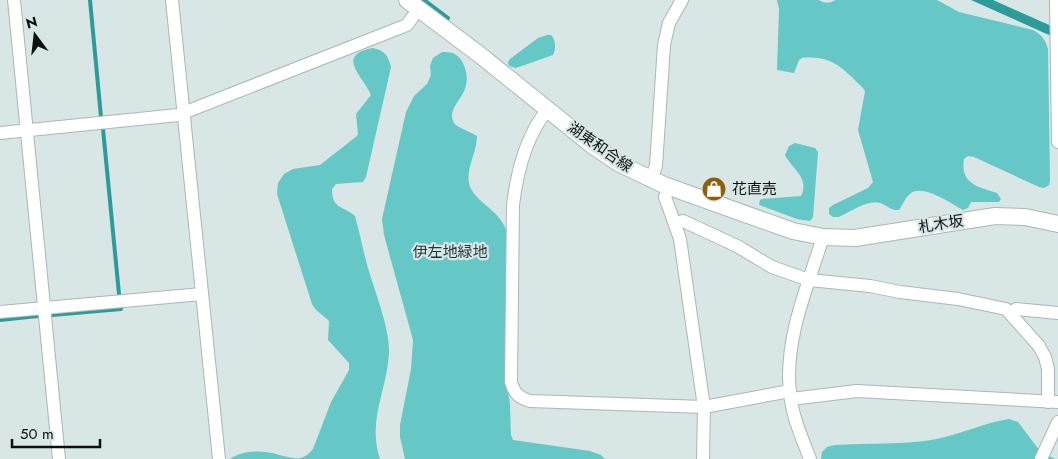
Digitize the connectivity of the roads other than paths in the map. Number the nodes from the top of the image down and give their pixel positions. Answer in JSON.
{"nodes":[{"id":1,"x":14,"y":0,"type":"edge"},
{"id":2,"x":172,"y":0,"type":"edge"},
{"id":3,"x":682,"y":0,"type":"edge"},
{"id":4,"x":1056,"y":0,"type":"edge"},
{"id":5,"x":413,"y":3,"type":"edge"},
{"id":6,"x":548,"y":110,"type":"junction"},
{"id":7,"x":184,"y":112,"type":"junction"},
{"id":8,"x":27,"y":131,"type":"junction"},
{"id":9,"x":0,"y":133,"type":"edge"},
{"id":10,"x":1058,"y":142,"type":"edge"},
{"id":11,"x":651,"y":179,"type":"junction"},
{"id":12,"x":669,"y":186,"type":"junction"},
{"id":13,"x":1057,"y":222,"type":"edge"},
{"id":14,"x":675,"y":223,"type":"junction"},
{"id":15,"x":823,"y":237,"type":"junction"},
{"id":16,"x":810,"y":280,"type":"junction"},
{"id":17,"x":202,"y":294,"type":"junction"},
{"id":18,"x":44,"y":306,"type":"junction"},
{"id":19,"x":0,"y":312,"type":"edge"},
{"id":20,"x":1058,"y":313,"type":"edge"},
{"id":21,"x":1011,"y":314,"type":"junction"},
{"id":22,"x":790,"y":395,"type":"junction"},
{"id":23,"x":1053,"y":402,"type":"edge"},
{"id":24,"x":704,"y":408,"type":"junction"},
{"id":25,"x":1058,"y":422,"type":"edge"},
{"id":26,"x":59,"y":459,"type":"edge"},
{"id":27,"x":219,"y":459,"type":"edge"},
{"id":28,"x":703,"y":459,"type":"edge"},
{"id":29,"x":810,"y":459,"type":"edge"},
{"id":30,"x":1041,"y":459,"type":"edge"}],
"edges":[{"from":1,"to":8,"type":"street"},
{"from":2,"to":7,"type":"street"},
{"from":3,"to":11,"type":"street"},
{"from":4,"to":10,"type":"street"},
{"from":5,"to":6,"type":"main road","name":"湖東和合線"},
{"from":5,"to":7,"type":"street"},
{"from":6,"to":11,"type":"main road","name":"湖東和合線"},
{"from":6,"to":24,"type":"street"},
{"from":7,"to":8,"type":"street"},
{"from":7,"to":17,"type":"street"},
{"from":8,"to":9,"type":"street"},
{"from":8,"to":18,"type":"street"},
{"from":11,"to":12,"type":"main road","name":"湖東和合線"},
{"from":12,"to":14,"type":"street"},
{"from":12,"to":15,"type":"main road","name":"湖東和合線"},
{"from":13,"to":15,"type":"main road","name":"札木坂"},
{"from":14,"to":16,"type":"street"},
{"from":14,"to":24,"type":"street"},
{"from":15,"to":16,"type":"street"},
{"from":16,"to":21,"type":"street"},
{"from":16,"to":22,"type":"street"},
{"from":17,"to":18,"type":"street"},
{"from":17,"to":27,"type":"street"},
{"from":18,"to":19,"type":"street"},
{"from":18,"to":26,"type":"street"},
{"from":20,"to":21,"type":"street"},
{"from":21,"to":23,"type":"street"},
{"from":22,"to":23,"type":"street"},
{"from":22,"to":24,"type":"street"},
{"from":22,"to":29,"type":"street"},
{"from":24,"to":28,"type":"street"},
{"from":25,"to":30,"type":"street"}]}
